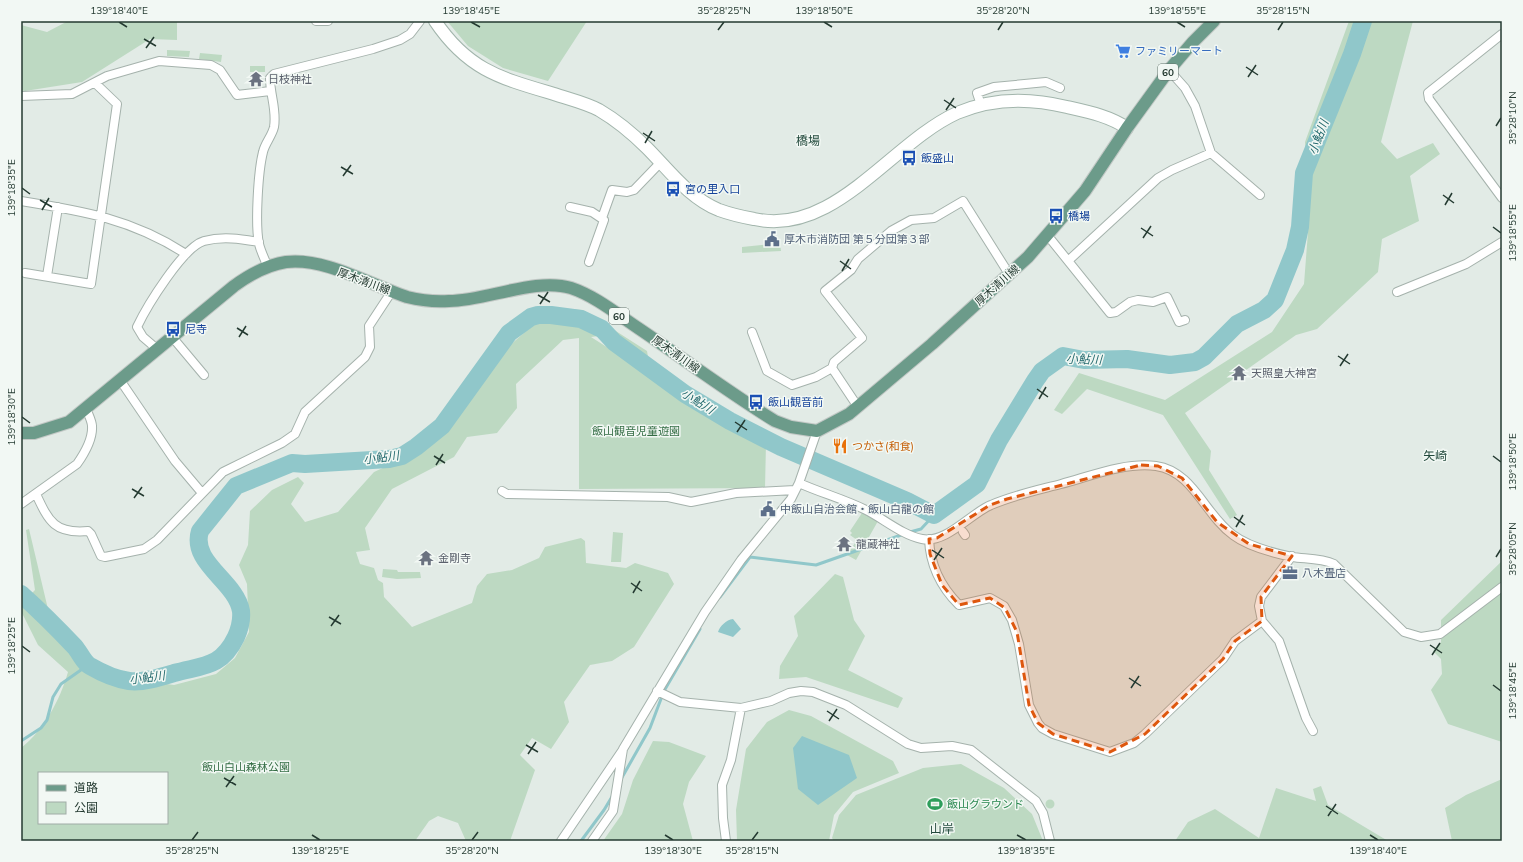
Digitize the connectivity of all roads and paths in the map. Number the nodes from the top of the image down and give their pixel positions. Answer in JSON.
{"nodes":[{"id":1,"x":316,"y":21,"type":"edge"},
{"id":2,"x":328,"y":21,"type":"edge"},
{"id":3,"x":420,"y":21,"type":"edge"},
{"id":4,"x":435,"y":21,"type":"edge"},
{"id":5,"x":1214,"y":21,"type":"edge"},
{"id":6,"x":1502,"y":34,"type":"edge"},
{"id":7,"x":1169,"y":70,"type":"junction"},
{"id":8,"x":95,"y":83,"type":"junction"},
{"id":9,"x":1060,"y":88,"type":"dead end"},
{"id":10,"x":270,"y":90,"type":"junction"},
{"id":11,"x":21,"y":96,"type":"edge"},
{"id":12,"x":981,"y":105,"type":"junction"},
{"id":13,"x":1127,"y":128,"type":"junction"},
{"id":14,"x":1211,"y":153,"type":"junction"},
{"id":15,"x":660,"y":163,"type":"junction"},
{"id":16,"x":1260,"y":195,"type":"dead end"},
{"id":17,"x":1502,"y":198,"type":"edge"},
{"id":18,"x":21,"y":201,"type":"edge"},
{"id":19,"x":58,"y":207,"type":"junction"},
{"id":20,"x":570,"y":207,"type":"dead end"},
{"id":21,"x":101,"y":216,"type":"junction"},
{"id":22,"x":602,"y":218,"type":"junction"},
{"id":23,"x":1048,"y":236,"type":"junction"},
{"id":24,"x":259,"y":242,"type":"junction"},
{"id":25,"x":1502,"y":242,"type":"edge"},
{"id":26,"x":186,"y":254,"type":"junction"},
{"id":27,"x":1069,"y":260,"type":"junction"},
{"id":28,"x":589,"y":262,"type":"dead end"},
{"id":29,"x":268,"y":267,"type":"junction"},
{"id":30,"x":25,"y":273,"type":"dead end"},
{"id":31,"x":1009,"y":274,"type":"junction"},
{"id":32,"x":47,"y":276,"type":"junction"},
{"id":33,"x":392,"y":291,"type":"junction"},
{"id":34,"x":1397,"y":292,"type":"dead end"},
{"id":35,"x":1180,"y":322,"type":"dead end"},
{"id":36,"x":752,"y":332,"type":"dead end"},
{"id":37,"x":173,"y":338,"type":"junction"},
{"id":38,"x":157,"y":349,"type":"junction"},
{"id":39,"x":832,"y":368,"type":"junction"},
{"id":40,"x":204,"y":375,"type":"dead end"},
{"id":41,"x":120,"y":380,"type":"junction"},
{"id":42,"x":858,"y":407,"type":"junction"},
{"id":43,"x":86,"y":408,"type":"junction"},
{"id":44,"x":21,"y":433,"type":"edge"},
{"id":45,"x":815,"y":437,"type":"junction"},
{"id":46,"x":798,"y":483,"type":"junction"},
{"id":47,"x":502,"y":491,"type":"dead end"},
{"id":48,"x":202,"y":493,"type":"junction"},
{"id":49,"x":35,"y":495,"type":"junction"},
{"id":50,"x":21,"y":504,"type":"edge"},
{"id":51,"x":929,"y":539,"type":"junction"},
{"id":52,"x":1292,"y":556,"type":"junction"},
{"id":53,"x":1502,"y":587,"type":"edge"},
{"id":54,"x":1262,"y":621,"type":"junction"},
{"id":55,"x":657,"y":691,"type":"junction"},
{"id":56,"x":741,"y":708,"type":"junction"},
{"id":57,"x":1313,"y":731,"type":"dead end"},
{"id":58,"x":623,"y":749,"type":"junction"},
{"id":59,"x":562,"y":841,"type":"edge"},
{"id":60,"x":592,"y":841,"type":"edge"},
{"id":61,"x":726,"y":841,"type":"edge"},
{"id":62,"x":1050,"y":841,"type":"edge"}],
"edges":[{"from":1,"to":2,"type":"street"},
{"from":3,"to":10,"type":"street"},
{"from":4,"to":15,"type":"street"},
{"from":5,"to":7,"type":"main road","name":"厚木清川線","number":"60"},
{"from":6,"to":17,"type":"street"},
{"from":7,"to":13,"type":"main road","name":"厚木清川線","number":"60"},
{"from":7,"to":14,"type":"street"},
{"from":8,"to":10,"type":"street"},
{"from":8,"to":11,"type":"street"},
{"from":8,"to":21,"type":"street"},
{"from":9,"to":12,"type":"street"},
{"from":10,"to":24,"type":"street"},
{"from":12,"to":13,"type":"street"},
{"from":12,"to":15,"type":"street"},
{"from":13,"to":23,"type":"main road","name":"厚木清川線","number":"60"},
{"from":14,"to":16,"type":"street"},
{"from":14,"to":27,"type":"street"},
{"from":15,"to":22,"type":"street"},
{"from":18,"to":19,"type":"street"},
{"from":19,"to":21,"type":"street"},
{"from":19,"to":32,"type":"street"},
{"from":20,"to":22,"type":"street"},
{"from":21,"to":26,"type":"street"},
{"from":21,"to":32,"type":"street"},
{"from":22,"to":28,"type":"street"},
{"from":23,"to":27,"type":"street"},
{"from":23,"to":31,"type":"main road","name":"厚木清川線","number":"60"},
{"from":24,"to":26,"type":"street"},
{"from":24,"to":29,"type":"street"},
{"from":25,"to":34,"type":"street"},
{"from":26,"to":38,"type":"street"},
{"from":27,"to":35,"type":"street"},
{"from":29,"to":33,"type":"main road","name":"厚木清川線","number":"60"},
{"from":29,"to":37,"type":"main road","name":"厚木清川線","number":"60"},
{"from":30,"to":32,"type":"street"},
{"from":31,"to":39,"type":"street"},
{"from":31,"to":42,"type":"main road","name":"厚木清川線","number":"60"},
{"from":33,"to":45,"type":"main road","name":"厚木清川線","number":"60"},
{"from":33,"to":48,"type":"street"},
{"from":36,"to":39,"type":"street"},
{"from":37,"to":38,"type":"main road","name":"厚木清川線","number":"60"},
{"from":37,"to":40,"type":"street"},
{"from":38,"to":41,"type":"main road","name":"厚木清川線","number":"60"},
{"from":39,"to":42,"type":"street"},
{"from":41,"to":43,"type":"main road","name":"厚木清川線","number":"60"},
{"from":41,"to":48,"type":"street"},
{"from":42,"to":45,"type":"main road","name":"厚木清川線","number":"60"},
{"from":43,"to":44,"type":"main road","name":"厚木清川線","number":"60"},
{"from":43,"to":49,"type":"street"},
{"from":45,"to":46,"type":"street"},
{"from":46,"to":47,"type":"street"},
{"from":46,"to":51,"type":"street"},
{"from":46,"to":55,"type":"street"},
{"from":48,"to":49,"type":"street"},
{"from":49,"to":50,"type":"street"},
{"from":51,"to":52,"type":"street"},
{"from":51,"to":54,"type":"street"},
{"from":52,"to":53,"type":"street"},
{"from":52,"to":54,"type":"street"},
{"from":54,"to":57,"type":"street"},
{"from":55,"to":56,"type":"street"},
{"from":55,"to":58,"type":"street"},
{"from":56,"to":61,"type":"street"},
{"from":56,"to":62,"type":"street"},
{"from":58,"to":59,"type":"street"},
{"from":58,"to":60,"type":"street"}]}
